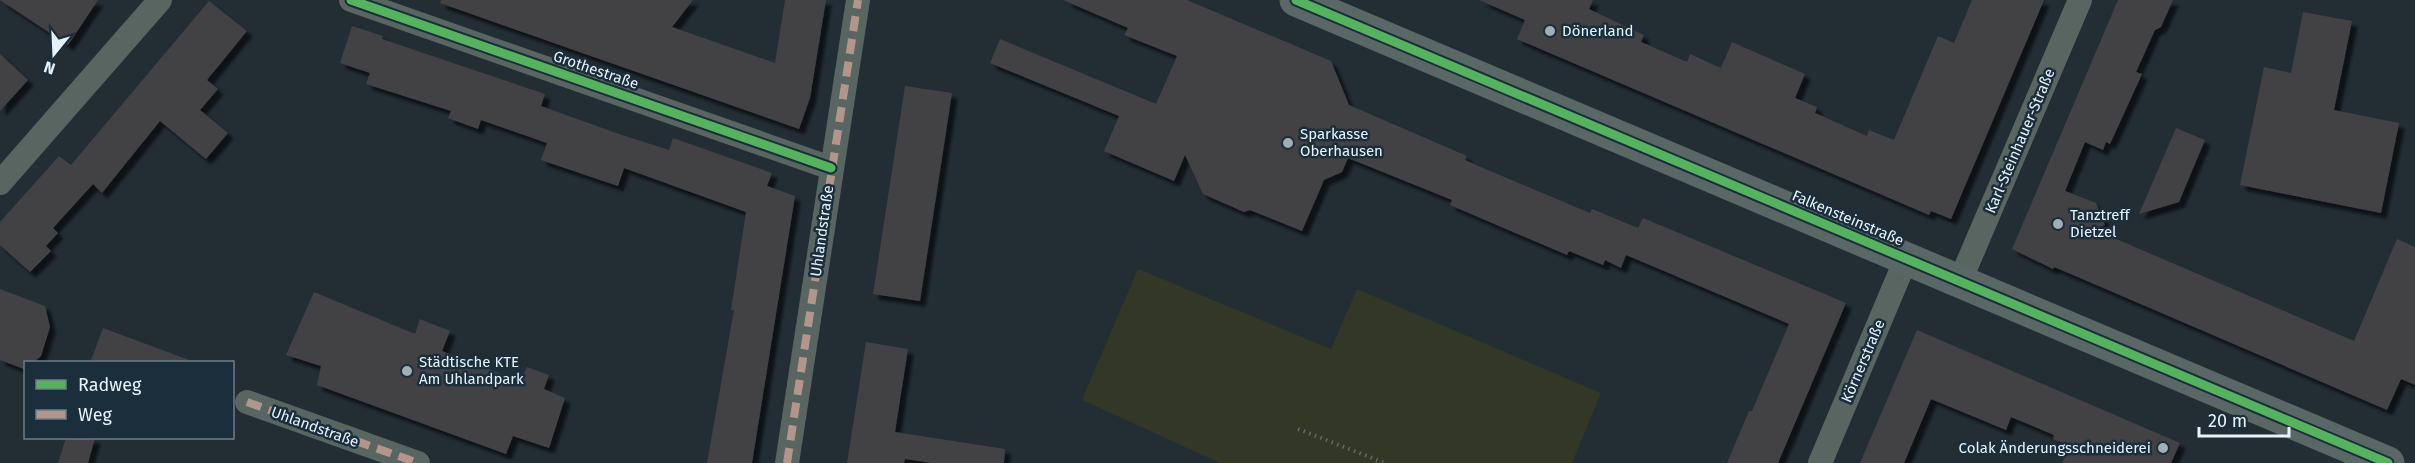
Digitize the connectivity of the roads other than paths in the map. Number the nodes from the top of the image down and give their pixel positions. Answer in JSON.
{"nodes":[{"id":1,"x":160,"y":0,"type":"edge"},
{"id":2,"x":351,"y":0,"type":"edge"},
{"id":3,"x":858,"y":0,"type":"edge"},
{"id":4,"x":1296,"y":0,"type":"edge"},
{"id":5,"x":2080,"y":0,"type":"edge"},
{"id":6,"x":831,"y":168,"type":"junction"},
{"id":7,"x":0,"y":183,"type":"edge"},
{"id":8,"x":1906,"y":259,"type":"junction"},
{"id":9,"x":1960,"y":281,"type":"junction"},
{"id":10,"x":247,"y":402,"type":"dead end"},
{"id":11,"x":418,"y":463,"type":"edge"},
{"id":12,"x":787,"y":463,"type":"edge"},
{"id":13,"x":1820,"y":463,"type":"edge"},
{"id":14,"x":2388,"y":463,"type":"edge"}],
"edges":[{"from":1,"to":7,"type":"street"},
{"from":2,"to":6,"type":"street","name":"Grothestraße"},
{"from":3,"to":6,"type":"street","name":"Uhlandstraße"},
{"from":4,"to":8,"type":"street","name":"Falkensteinstraße"},
{"from":5,"to":9,"type":"street","name":"Karl-Steinhauer-Straße"},
{"from":6,"to":12,"type":"street","name":"Uhlandstraße"},
{"from":8,"to":9,"type":"street","name":"Falkensteinstraße"},
{"from":8,"to":13,"type":"street","name":"Körnerstraße"},
{"from":9,"to":14,"type":"street","name":"Falkensteinstraße"},
{"from":10,"to":11,"type":"street","name":"Uhlandstraße"}]}
